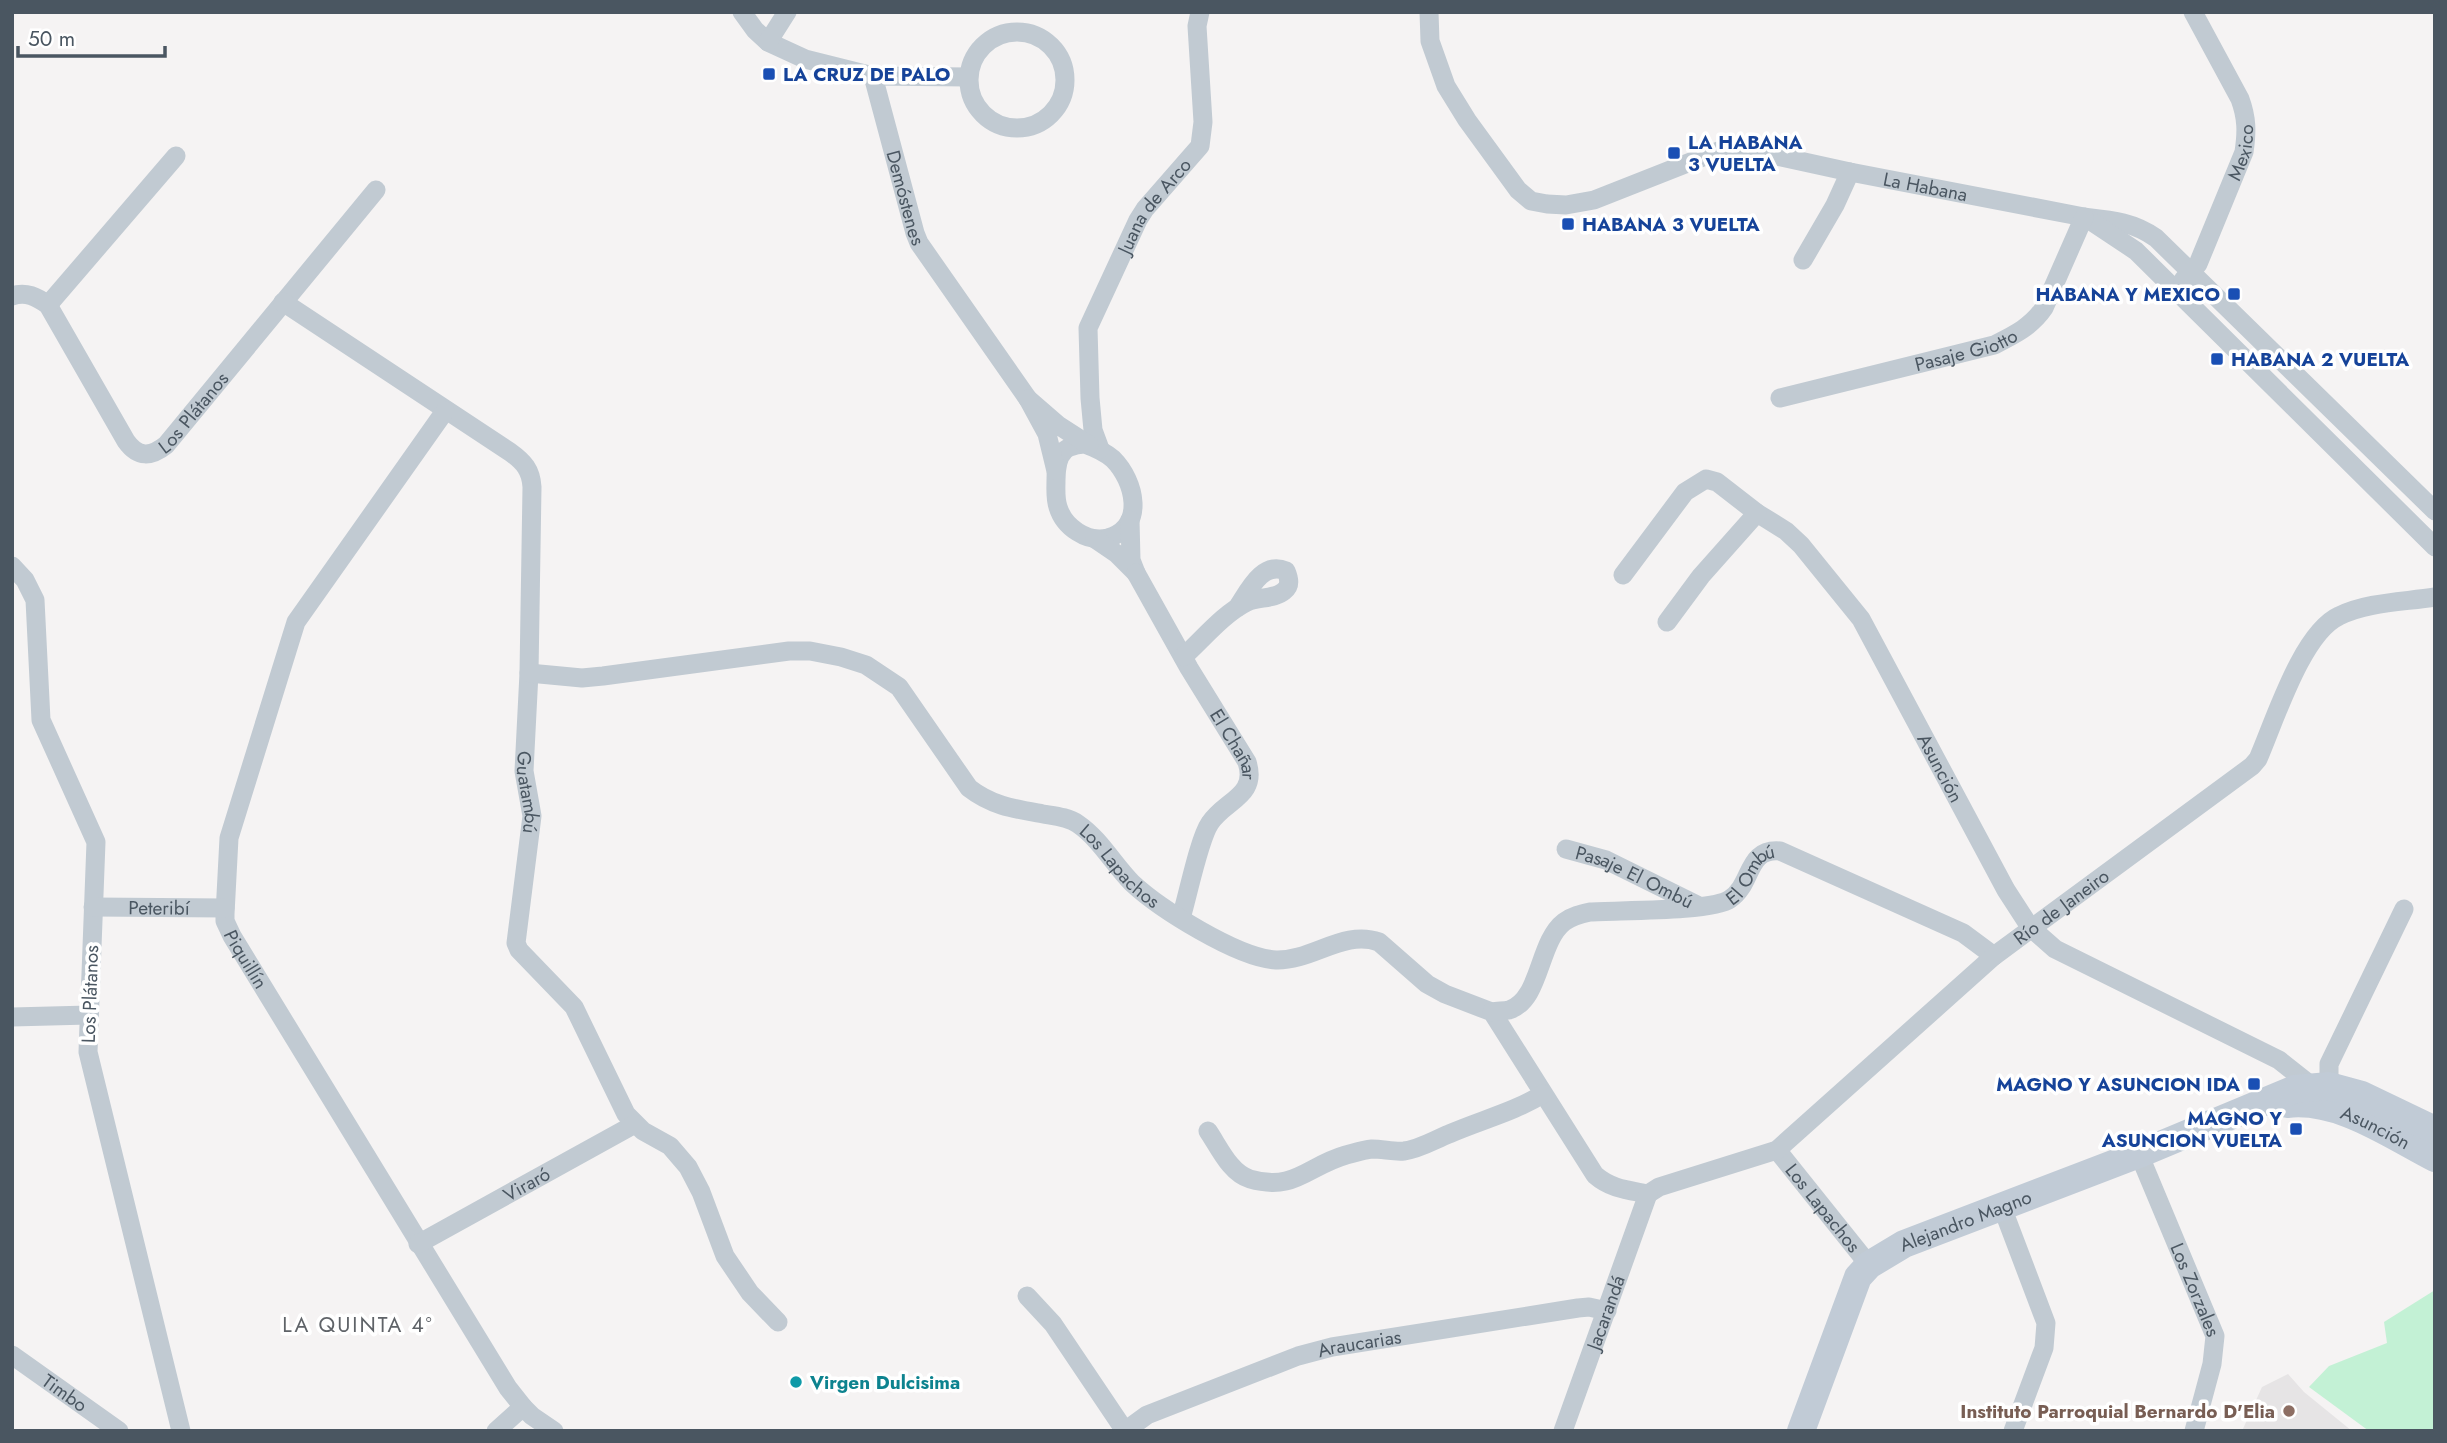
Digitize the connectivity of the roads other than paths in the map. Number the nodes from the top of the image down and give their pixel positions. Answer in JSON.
{"nodes":[{"id":1,"x":743,"y":12,"type":"edge"},
{"id":2,"x":787,"y":12,"type":"edge"},
{"id":3,"x":1200,"y":12,"type":"edge"},
{"id":4,"x":1429,"y":12,"type":"edge"},
{"id":5,"x":2193,"y":12,"type":"edge"},
{"id":6,"x":768,"y":42,"type":"junction"},
{"id":7,"x":873,"y":76,"type":"junction"},
{"id":8,"x":968,"y":77,"type":"junction"},
{"id":9,"x":176,"y":156,"type":"dead end"},
{"id":10,"x":1850,"y":172,"type":"junction"},
{"id":11,"x":376,"y":190,"type":"dead end"},
{"id":12,"x":2084,"y":217,"type":"junction"},
{"id":13,"x":1803,"y":260,"type":"dead end"},
{"id":14,"x":2191,"y":273,"type":"junction"},
{"id":15,"x":2174,"y":288,"type":"junction"},
{"id":16,"x":12,"y":296,"type":"edge"},
{"id":17,"x":283,"y":302,"type":"junction"},
{"id":18,"x":48,"y":305,"type":"junction"},
{"id":19,"x":1090,"y":398,"type":"junction"},
{"id":20,"x":1780,"y":398,"type":"dead end"},
{"id":21,"x":1028,"y":399,"type":"junction"},
{"id":22,"x":445,"y":411,"type":"junction"},
{"id":23,"x":1058,"y":425,"type":"junction"},
{"id":24,"x":1095,"y":448,"type":"junction"},
{"id":25,"x":1056,"y":471,"type":"junction"},
{"id":26,"x":2435,"y":511,"type":"edge"},
{"id":27,"x":1757,"y":513,"type":"junction"},
{"id":28,"x":1130,"y":520,"type":"junction"},
{"id":29,"x":1095,"y":539,"type":"junction"},
{"id":30,"x":2435,"y":547,"type":"edge"},
{"id":31,"x":12,"y":565,"type":"edge"},
{"id":32,"x":1136,"y":573,"type":"junction"},
{"id":33,"x":1623,"y":575,"type":"dead end"},
{"id":34,"x":2435,"y":597,"type":"edge"},
{"id":35,"x":1237,"y":608,"type":"dead end"},
{"id":36,"x":1668,"y":622,"type":"dead end"},
{"id":37,"x":1183,"y":657,"type":"junction"},
{"id":38,"x":529,"y":674,"type":"junction"},
{"id":39,"x":1566,"y":849,"type":"dead end"},
{"id":40,"x":1701,"y":907,"type":"junction"},
{"id":41,"x":93,"y":908,"type":"junction"},
{"id":42,"x":225,"y":908,"type":"junction"},
{"id":43,"x":2404,"y":909,"type":"dead end"},
{"id":44,"x":1181,"y":918,"type":"junction"},
{"id":45,"x":2030,"y":927,"type":"junction"},
{"id":46,"x":1994,"y":956,"type":"junction"},
{"id":47,"x":1492,"y":1012,"type":"junction"},
{"id":48,"x":89,"y":1016,"type":"junction"},
{"id":49,"x":12,"y":1017,"type":"edge"},
{"id":50,"x":2321,"y":1086,"type":"junction"},
{"id":51,"x":1544,"y":1094,"type":"junction"},
{"id":52,"x":2233,"y":1115,"type":"junction"},
{"id":53,"x":635,"y":1124,"type":"junction"},
{"id":54,"x":2435,"y":1130,"type":"edge"},
{"id":55,"x":1208,"y":1131,"type":"dead end"},
{"id":56,"x":1777,"y":1150,"type":"junction"},
{"id":57,"x":2140,"y":1154,"type":"junction"},
{"id":58,"x":2435,"y":1158,"type":"edge"},
{"id":59,"x":1648,"y":1194,"type":"junction"},
{"id":60,"x":2002,"y":1207,"type":"junction"},
{"id":61,"x":418,"y":1244,"type":"junction"},
{"id":62,"x":1869,"y":1265,"type":"junction"},
{"id":63,"x":1027,"y":1296,"type":"dead end"},
{"id":64,"x":1606,"y":1311,"type":"junction"},
{"id":65,"x":778,"y":1322,"type":"dead end"},
{"id":66,"x":12,"y":1354,"type":"edge"},
{"id":67,"x":523,"y":1406,"type":"junction"},
{"id":68,"x":119,"y":1431,"type":"edge"},
{"id":69,"x":181,"y":1431,"type":"edge"},
{"id":70,"x":496,"y":1431,"type":"edge"},
{"id":71,"x":554,"y":1431,"type":"edge"},
{"id":72,"x":1125,"y":1431,"type":"edge"},
{"id":73,"x":1563,"y":1431,"type":"edge"},
{"id":74,"x":1801,"y":1431,"type":"edge"},
{"id":75,"x":2013,"y":1431,"type":"edge"},
{"id":76,"x":2194,"y":1431,"type":"edge"}],
"edges":[{"from":1,"to":6,"type":"street"},
{"from":2,"to":6,"type":"street"},
{"from":3,"to":19,"type":"street","name":"Juana de Arco"},
{"from":4,"to":10,"type":"street","name":"La Habana"},
{"from":5,"to":14,"type":"street","name":"Mexico"},
{"from":6,"to":7,"type":"street"},
{"from":7,"to":8,"type":"street"},
{"from":7,"to":21,"type":"street","name":"Demóstenes"},
{"from":8,"to":8,"type":"street"},
{"from":9,"to":18,"type":"street"},
{"from":10,"to":12,"type":"street","name":"La Habana"},
{"from":10,"to":13,"type":"street"},
{"from":11,"to":17,"type":"street","name":"Los Plátanos"},
{"from":12,"to":14,"type":"street","name":"La Habana"},
{"from":12,"to":15,"type":"street"},
{"from":12,"to":20,"type":"street","name":"Pasaje Giotto"},
{"from":14,"to":15,"type":"street","name":"Mexico"},
{"from":14,"to":26,"type":"street","name":"La Habana"},
{"from":15,"to":30,"type":"street"},
{"from":16,"to":18,"type":"street"},
{"from":17,"to":18,"type":"street","name":"Los Plátanos"},
{"from":17,"to":22,"type":"street","name":"Guatambú"},
{"from":19,"to":23,"type":"street"},
{"from":19,"to":24,"type":"street","name":"Juana de Arco"},
{"from":21,"to":23,"type":"street","name":"Demóstenes"},
{"from":21,"to":25,"type":"street","name":"Demóstenes"},
{"from":22,"to":38,"type":"street","name":"Guatambú"},
{"from":22,"to":42,"type":"street","name":"Piquillín"},
{"from":23,"to":24,"type":"street","name":"Demóstenes"},
{"from":24,"to":25,"type":"street"},
{"from":24,"to":28,"type":"street","name":"Demóstenes"},
{"from":25,"to":29,"type":"street","name":"Demóstenes"},
{"from":27,"to":33,"type":"street","name":"Asunción"},
{"from":27,"to":36,"type":"street"},
{"from":27,"to":45,"type":"street","name":"Asunción"},
{"from":28,"to":29,"type":"street"},
{"from":28,"to":32,"type":"street","name":"El Chañar"},
{"from":29,"to":32,"type":"street","name":"El Chañar"},
{"from":31,"to":41,"type":"street","name":"Los Plátanos"},
{"from":32,"to":37,"type":"street","name":"El Chañar"},
{"from":34,"to":45,"type":"street","name":"Río de Janeiro"},
{"from":35,"to":37,"type":"street"},
{"from":37,"to":44,"type":"street","name":"El Chañar"},
{"from":38,"to":44,"type":"street","name":"Los Lapachos"},
{"from":38,"to":53,"type":"street","name":"Guatambú"},
{"from":39,"to":40,"type":"street","name":"Pasaje El Ombú"},
{"from":40,"to":46,"type":"street","name":"El Ombú"},
{"from":40,"to":47,"type":"street","name":"El Ombú"},
{"from":41,"to":42,"type":"street","name":"Peteribí"},
{"from":41,"to":48,"type":"street","name":"Los Plátanos"},
{"from":42,"to":61,"type":"street","name":"Piquillín"},
{"from":43,"to":50,"type":"street"},
{"from":44,"to":47,"type":"street","name":"Los Lapachos"},
{"from":45,"to":46,"type":"street","name":"Río de Janeiro"},
{"from":45,"to":50,"type":"street","name":"Asunción"},
{"from":46,"to":56,"type":"street","name":"Río de Janeiro"},
{"from":47,"to":51,"type":"street"},
{"from":48,"to":49,"type":"street"},
{"from":48,"to":69,"type":"street","name":"Los Plátanos"},
{"from":50,"to":52,"type":"main road","name":"Asunción"},
{"from":50,"to":54,"type":"main road","name":"Asunción"},
{"from":51,"to":55,"type":"street"},
{"from":51,"to":59,"type":"street"},
{"from":52,"to":57,"type":"main road","name":"Alejandro Magno"},
{"from":52,"to":58,"type":"main road","name":"Asunción"},
{"from":53,"to":61,"type":"street","name":"Viraró"},
{"from":53,"to":65,"type":"street","name":"Guatambú"},
{"from":56,"to":59,"type":"street","name":"Río de Janeiro"},
{"from":56,"to":62,"type":"street","name":"Los Lapachos"},
{"from":57,"to":60,"type":"main road","name":"Alejandro Magno"},
{"from":57,"to":76,"type":"street","name":"Los Zorzales"},
{"from":59,"to":64,"type":"street","name":"Jacarandá"},
{"from":60,"to":62,"type":"main road","name":"Alejandro Magno"},
{"from":60,"to":75,"type":"street"},
{"from":61,"to":67,"type":"street","name":"Piquillín"},
{"from":62,"to":74,"type":"main road","name":"Alejandro Magno"},
{"from":63,"to":72,"type":"street"},
{"from":64,"to":72,"type":"street","name":"Araucarias"},
{"from":64,"to":73,"type":"street","name":"Jacarandá"},
{"from":66,"to":68,"type":"street","name":"Timbo"},
{"from":67,"to":70,"type":"street"},
{"from":67,"to":71,"type":"street"}]}
